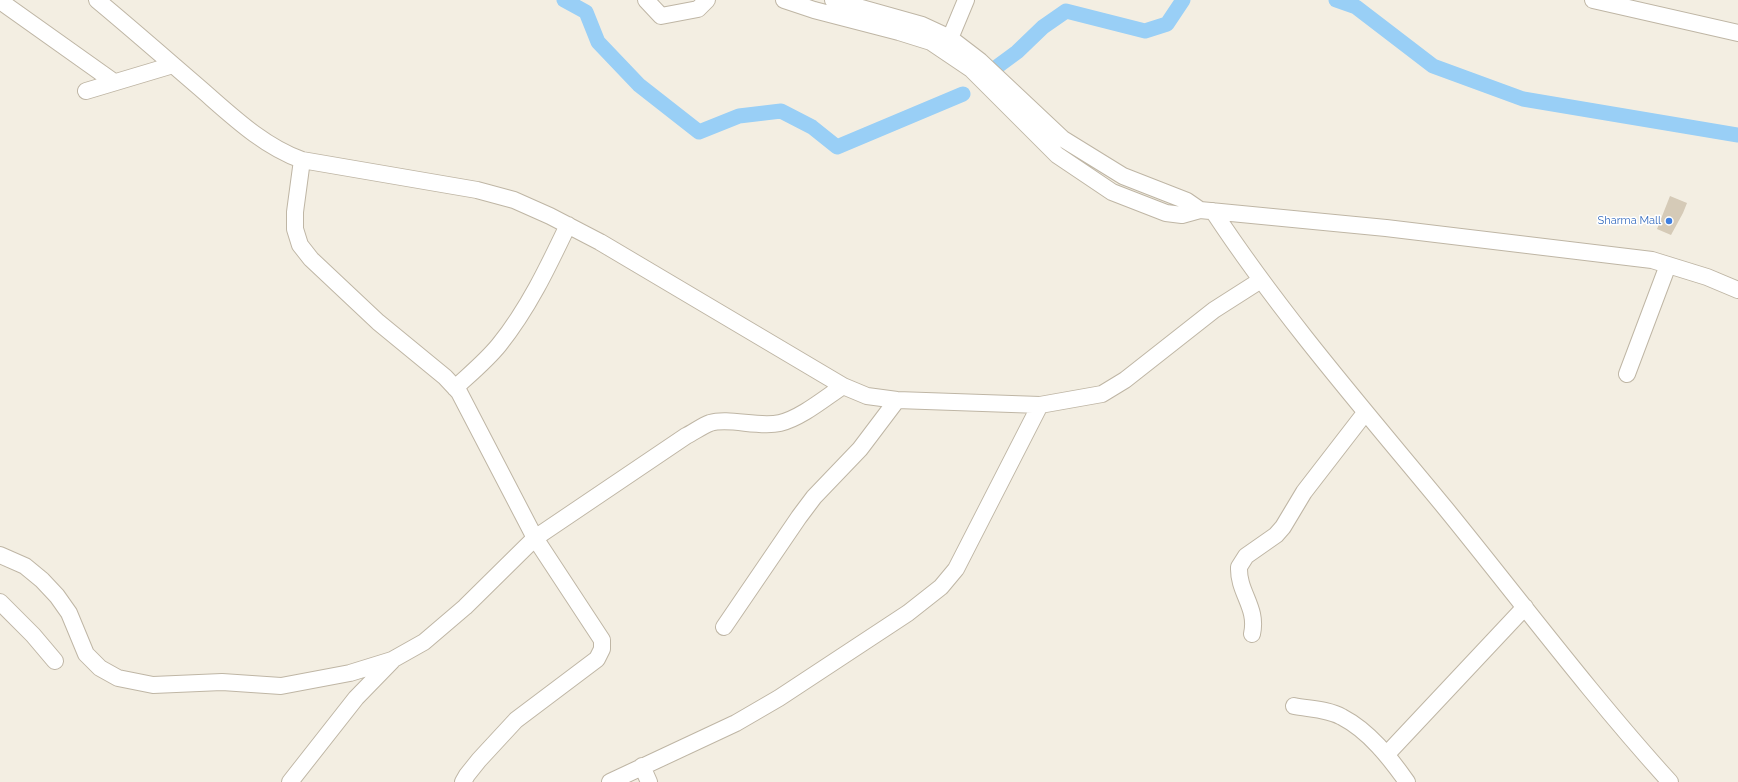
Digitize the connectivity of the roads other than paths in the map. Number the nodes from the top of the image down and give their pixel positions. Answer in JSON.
{"nodes":[{"id":1,"x":97,"y":0,"type":"edge"},
{"id":2,"x":646,"y":0,"type":"edge"},
{"id":3,"x":707,"y":0,"type":"edge"},
{"id":4,"x":784,"y":0,"type":"edge"},
{"id":5,"x":833,"y":0,"type":"edge"},
{"id":6,"x":966,"y":0,"type":"edge"},
{"id":7,"x":1593,"y":0,"type":"edge"},
{"id":8,"x":0,"y":1,"type":"edge"},
{"id":9,"x":1738,"y":33,"type":"edge"},
{"id":10,"x":947,"y":45,"type":"junction"},
{"id":11,"x":173,"y":65,"type":"junction"},
{"id":12,"x":114,"y":82,"type":"junction"},
{"id":13,"x":86,"y":90,"type":"dead end"},
{"id":14,"x":302,"y":160,"type":"junction"},
{"id":15,"x":1206,"y":210,"type":"junction"},
{"id":16,"x":568,"y":225,"type":"junction"},
{"id":17,"x":1668,"y":265,"type":"junction"},
{"id":18,"x":1261,"y":280,"type":"junction"},
{"id":19,"x":1738,"y":290,"type":"edge"},
{"id":20,"x":1627,"y":374,"type":"dead end"},
{"id":21,"x":843,"y":386,"type":"junction"},
{"id":22,"x":455,"y":388,"type":"junction"},
{"id":23,"x":897,"y":400,"type":"junction"},
{"id":24,"x":1040,"y":405,"type":"junction"},
{"id":25,"x":1365,"y":412,"type":"junction"},
{"id":26,"x":535,"y":538,"type":"junction"},
{"id":27,"x":0,"y":555,"type":"edge"},
{"id":28,"x":0,"y":602,"type":"edge"},
{"id":29,"x":1524,"y":607,"type":"junction"},
{"id":30,"x":724,"y":627,"type":"dead end"},
{"id":31,"x":1252,"y":634,"type":"dead end"},
{"id":32,"x":392,"y":660,"type":"junction"},
{"id":33,"x":55,"y":661,"type":"dead end"},
{"id":34,"x":1294,"y":706,"type":"dead end"},
{"id":35,"x":1387,"y":754,"type":"junction"},
{"id":36,"x":642,"y":766,"type":"junction"},
{"id":37,"x":290,"y":782,"type":"edge"},
{"id":38,"x":463,"y":782,"type":"edge"},
{"id":39,"x":610,"y":782,"type":"edge"},
{"id":40,"x":649,"y":782,"type":"edge"},
{"id":41,"x":1407,"y":782,"type":"edge"},
{"id":42,"x":1670,"y":782,"type":"edge"}],
"edges":[{"from":1,"to":11,"type":"street"},
{"from":2,"to":3,"type":"street"},
{"from":4,"to":10,"type":"street"},
{"from":5,"to":10,"type":"street"},
{"from":6,"to":10,"type":"street"},
{"from":7,"to":9,"type":"street"},
{"from":8,"to":12,"type":"street"},
{"from":10,"to":15,"type":"street"},
{"from":11,"to":12,"type":"street"},
{"from":11,"to":14,"type":"street"},
{"from":12,"to":13,"type":"street"},
{"from":14,"to":16,"type":"street"},
{"from":14,"to":22,"type":"street"},
{"from":15,"to":17,"type":"street"},
{"from":15,"to":18,"type":"street"},
{"from":16,"to":21,"type":"street"},
{"from":16,"to":22,"type":"street"},
{"from":17,"to":19,"type":"street"},
{"from":17,"to":20,"type":"street"},
{"from":18,"to":24,"type":"street"},
{"from":18,"to":25,"type":"street"},
{"from":21,"to":23,"type":"street"},
{"from":21,"to":26,"type":"street"},
{"from":22,"to":26,"type":"street"},
{"from":23,"to":24,"type":"street"},
{"from":23,"to":30,"type":"street"},
{"from":24,"to":36,"type":"street"},
{"from":25,"to":29,"type":"street"},
{"from":25,"to":31,"type":"street"},
{"from":26,"to":32,"type":"street"},
{"from":26,"to":38,"type":"street"},
{"from":27,"to":32,"type":"street"},
{"from":28,"to":33,"type":"street"},
{"from":29,"to":35,"type":"street"},
{"from":29,"to":42,"type":"street"},
{"from":32,"to":37,"type":"street"},
{"from":34,"to":35,"type":"street"},
{"from":35,"to":41,"type":"street"},
{"from":36,"to":39,"type":"street"},
{"from":36,"to":40,"type":"street"}]}
